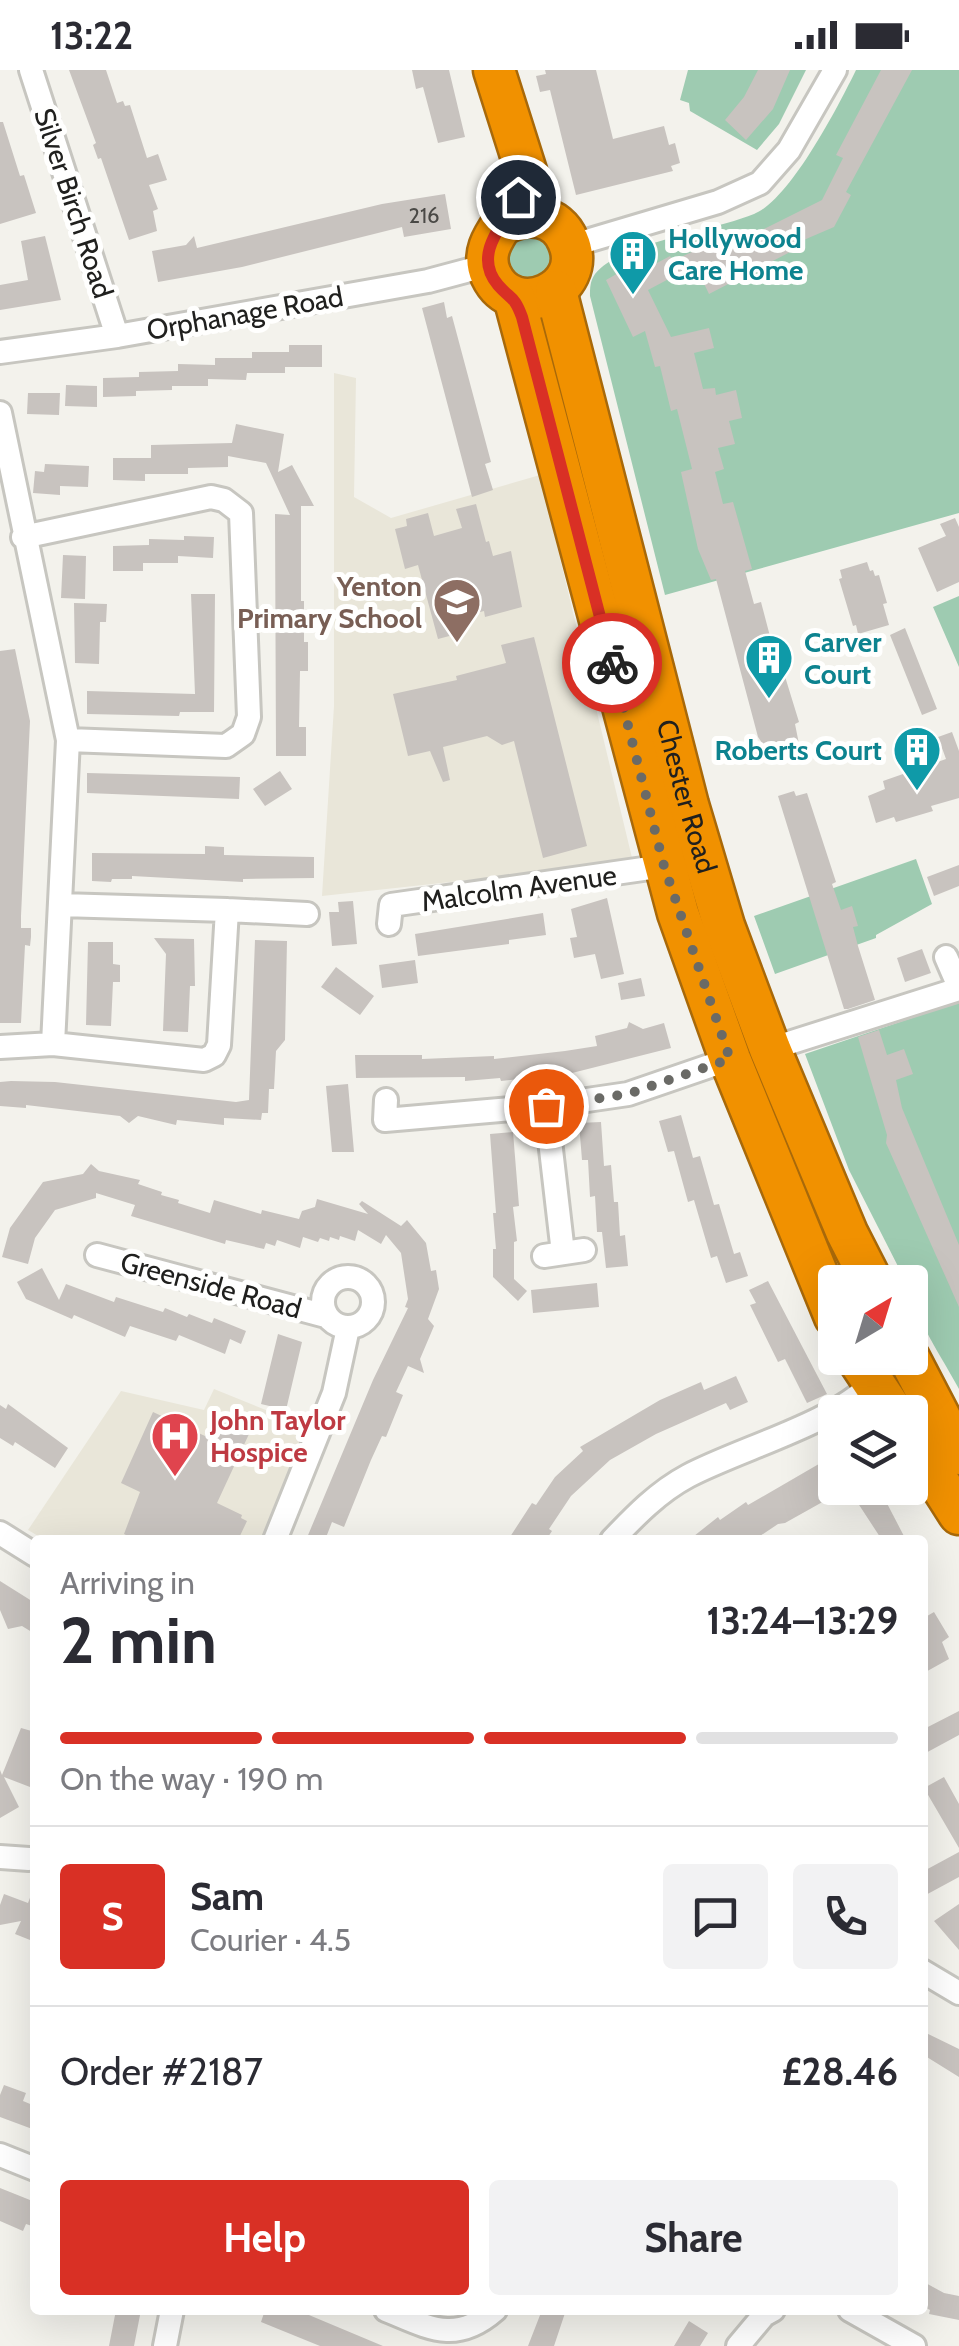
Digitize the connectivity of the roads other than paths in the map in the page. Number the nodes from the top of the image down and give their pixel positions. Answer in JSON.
{"nodes":[{"id":1,"x":31,"y":70,"type":"edge"},
{"id":2,"x":494,"y":70,"type":"edge"},
{"id":3,"x":835,"y":70,"type":"edge"},
{"id":4,"x":523,"y":168,"type":"junction"},
{"id":5,"x":504,"y":224,"type":"junction"},
{"id":6,"x":558,"y":232,"type":"junction"},
{"id":7,"x":488,"y":265,"type":"junction"},
{"id":8,"x":556,"y":290,"type":"junction"},
{"id":9,"x":514,"y":296,"type":"junction"},
{"id":10,"x":117,"y":336,"type":"junction"},
{"id":11,"x":0,"y":352,"type":"edge"},
{"id":12,"x":0,"y":413,"type":"edge"},
{"id":13,"x":23,"y":537,"type":"junction"},
{"id":14,"x":68,"y":740,"type":"junction"},
{"id":15,"x":670,"y":810,"type":"junction"},
{"id":16,"x":664,"y":866,"type":"junction"},
{"id":17,"x":61,"y":905,"type":"junction"},
{"id":18,"x":227,"y":910,"type":"junction"},
{"id":19,"x":307,"y":914,"type":"dead end"},
{"id":20,"x":389,"y":924,"type":"dead end"},
{"id":21,"x":946,"y":957,"type":"dead end"},
{"id":22,"x":959,"y":988,"type":"edge"},
{"id":23,"x":52,"y":1044,"type":"junction"},
{"id":24,"x":0,"y":1047,"type":"edge"},
{"id":25,"x":770,"y":1049,"type":"junction"},
{"id":26,"x":730,"y":1059,"type":"junction"},
{"id":27,"x":546,"y":1106,"type":"junction"},
{"id":28,"x":385,"y":1119,"type":"dead end"},
{"id":29,"x":564,"y":1253,"type":"dead end"},
{"id":30,"x":96,"y":1255,"type":"dead end"},
{"id":31,"x":865,"y":1265,"type":"edge"},
{"id":32,"x":818,"y":1271,"type":"edge"},
{"id":33,"x":326,"y":1316,"type":"junction"},
{"id":34,"x":348,"y":1328,"type":"junction"},
{"id":35,"x":914,"y":1375,"type":"edge"},
{"id":36,"x":874,"y":1384,"type":"edge"},
{"id":37,"x":937,"y":1449,"type":"edge"},
{"id":38,"x":959,"y":1514,"type":"edge"},
{"id":39,"x":0,"y":1533,"type":"edge"},
{"id":40,"x":277,"y":1535,"type":"edge"},
{"id":41,"x":617,"y":1535,"type":"edge"},
{"id":42,"x":30,"y":1552,"type":"edge"},
{"id":43,"x":0,"y":1857,"type":"edge"},
{"id":44,"x":30,"y":1859,"type":"edge"},
{"id":45,"x":928,"y":1975,"type":"edge"},
{"id":46,"x":959,"y":1993,"type":"edge"},
{"id":47,"x":0,"y":2156,"type":"edge"},
{"id":48,"x":30,"y":2168,"type":"edge"},
{"id":49,"x":171,"y":2315,"type":"edge"},
{"id":50,"x":399,"y":2315,"type":"edge"},
{"id":51,"x":489,"y":2315,"type":"edge"},
{"id":52,"x":764,"y":2315,"type":"edge"},
{"id":53,"x":859,"y":2315,"type":"edge"},
{"id":54,"x":165,"y":2346,"type":"edge"},
{"id":55,"x":738,"y":2346,"type":"edge"},
{"id":56,"x":914,"y":2346,"type":"edge"}],
"edges":[{"from":1,"to":10,"type":"street","name":"Silver Birch Road"},
{"from":2,"to":4,"type":"highway"},
{"from":3,"to":6,"type":"street"},
{"from":4,"to":5,"type":"highway"},
{"from":4,"to":6,"type":"highway"},
{"from":5,"to":6,"type":"highway"},
{"from":5,"to":7,"type":"highway"},
{"from":6,"to":8,"type":"highway"},
{"from":7,"to":9,"type":"highway","name":"Chester Road"},
{"from":7,"to":10,"type":"street","name":"Orphanage Road"},
{"from":8,"to":9,"type":"highway"},
{"from":8,"to":15,"type":"highway","name":"Chester Road"},
{"from":9,"to":15,"type":"highway","name":"Chester Road"},
{"from":10,"to":11,"type":"street","name":"Orphanage Road"},
{"from":12,"to":13,"type":"street"},
{"from":13,"to":14,"type":"street"},
{"from":13,"to":14,"type":"street"},
{"from":14,"to":17,"type":"street"},
{"from":15,"to":16,"type":"highway","name":"Chester Road"},
{"from":15,"to":25,"type":"highway","name":"Chester Road"},
{"from":16,"to":20,"type":"street","name":"Malcolm Avenue"},
{"from":16,"to":26,"type":"highway","name":"Chester Road"},
{"from":17,"to":18,"type":"street"},
{"from":17,"to":23,"type":"street"},
{"from":18,"to":19,"type":"street"},
{"from":18,"to":23,"type":"street"},
{"from":21,"to":22,"type":"street"},
{"from":22,"to":25,"type":"street"},
{"from":23,"to":24,"type":"street"},
{"from":25,"to":31,"type":"highway","name":"Chester Road"},
{"from":26,"to":27,"type":"street"},
{"from":26,"to":32,"type":"highway","name":"Chester Road"},
{"from":27,"to":28,"type":"street"},
{"from":27,"to":29,"type":"street"},
{"from":30,"to":33,"type":"street","name":"Greenside Road"},
{"from":33,"to":34,"type":"street","name":"Greenside Road"},
{"from":33,"to":34,"type":"street","name":"Greenside Road"},
{"from":34,"to":40,"type":"street","name":"Greenside Road"},
{"from":35,"to":37,"type":"highway"},
{"from":36,"to":41,"type":"street"},
{"from":37,"to":38,"type":"highway"},
{"from":39,"to":42,"type":"street"},
{"from":43,"to":44,"type":"street"},
{"from":45,"to":46,"type":"street"},
{"from":47,"to":48,"type":"street"},
{"from":49,"to":54,"type":"street"},
{"from":50,"to":51,"type":"street"},
{"from":52,"to":55,"type":"street"},
{"from":53,"to":56,"type":"street"}]}
